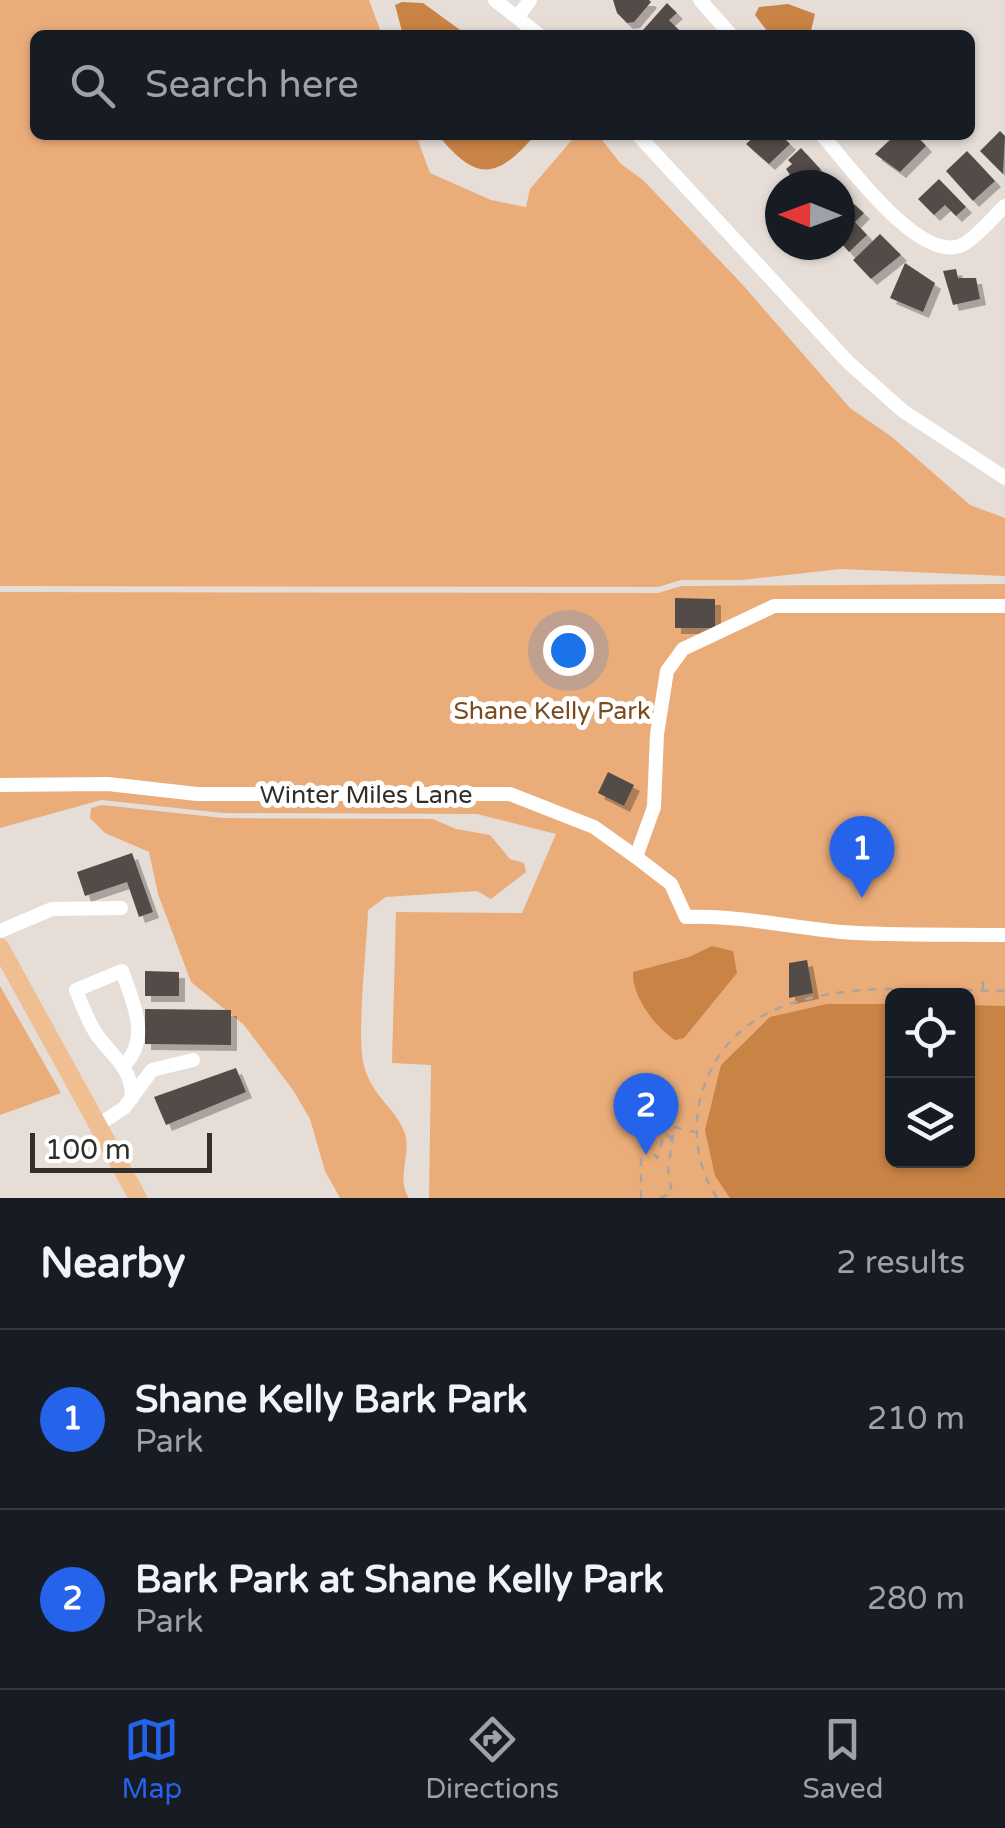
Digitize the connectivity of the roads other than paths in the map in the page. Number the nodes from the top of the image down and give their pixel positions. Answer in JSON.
{"nodes":[{"id":1,"x":495,"y":0,"type":"edge"},
{"id":2,"x":530,"y":0,"type":"edge"},
{"id":3,"x":700,"y":0,"type":"edge"},
{"id":4,"x":519,"y":16,"type":"junction"},
{"id":5,"x":534,"y":30,"type":"edge"},
{"id":6,"x":727,"y":30,"type":"edge"},
{"id":7,"x":643,"y":140,"type":"edge"},
{"id":8,"x":827,"y":140,"type":"edge"},
{"id":9,"x":1005,"y":206,"type":"edge"},
{"id":10,"x":1005,"y":478,"type":"edge"},
{"id":11,"x":1005,"y":606,"type":"edge"},
{"id":12,"x":0,"y":786,"type":"edge"},
{"id":13,"x":636,"y":856,"type":"junction"},
{"id":14,"x":122,"y":908,"type":"dead end"},
{"id":15,"x":0,"y":932,"type":"edge"},
{"id":16,"x":1005,"y":935,"type":"edge"},
{"id":17,"x":0,"y":947,"type":"edge"},
{"id":18,"x":193,"y":1060,"type":"dead end"},
{"id":19,"x":124,"y":1065,"type":"junction"},
{"id":20,"x":132,"y":1098,"type":"junction"},
{"id":21,"x":98,"y":1124,"type":"junction"},
{"id":22,"x":138,"y":1198,"type":"edge"}],
"edges":[{"from":1,"to":4,"type":"street"},
{"from":2,"to":4,"type":"street"},
{"from":3,"to":6,"type":"street"},
{"from":4,"to":5,"type":"street"},
{"from":7,"to":10,"type":"street"},
{"from":8,"to":9,"type":"street"},
{"from":11,"to":13,"type":"street"},
{"from":12,"to":13,"type":"street","name":"Winter Miles Lane"},
{"from":13,"to":16,"type":"street","name":"Winter Miles Lane"},
{"from":14,"to":15,"type":"street"},
{"from":17,"to":21,"type":"main road"},
{"from":18,"to":20,"type":"street"},
{"from":19,"to":19,"type":"street"},
{"from":19,"to":20,"type":"street"},
{"from":20,"to":21,"type":"street"},
{"from":21,"to":22,"type":"main road"}]}
